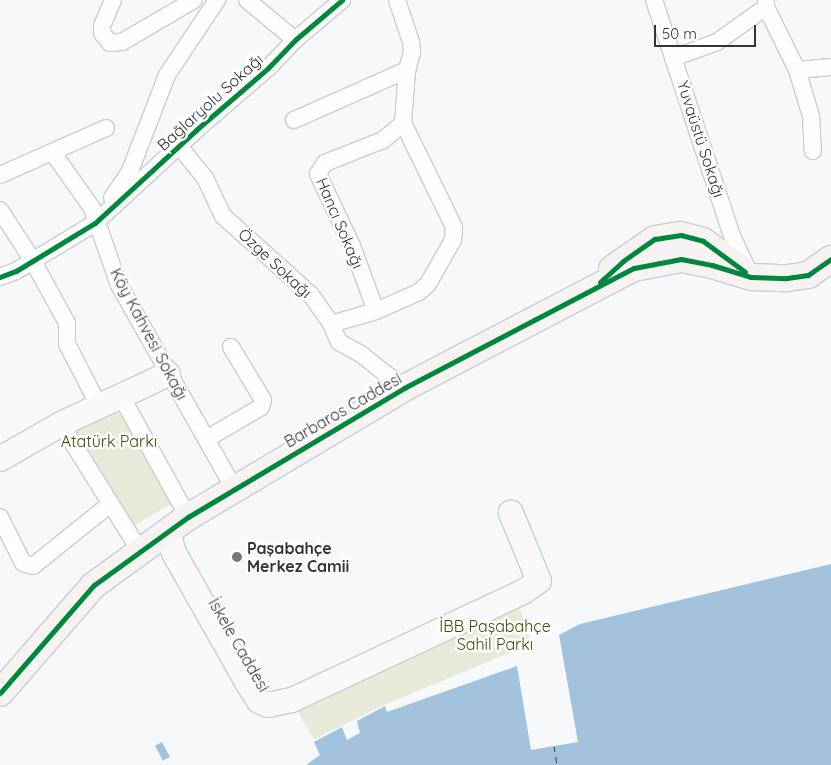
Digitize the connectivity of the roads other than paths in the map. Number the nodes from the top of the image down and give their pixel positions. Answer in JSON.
{"nodes":[{"id":1,"x":113,"y":0,"type":"edge"},
{"id":2,"x":194,"y":0,"type":"edge"},
{"id":3,"x":217,"y":0,"type":"edge"},
{"id":4,"x":247,"y":0,"type":"edge"},
{"id":5,"x":342,"y":0,"type":"edge"},
{"id":6,"x":397,"y":0,"type":"edge"},
{"id":7,"x":654,"y":0,"type":"edge"},
{"id":8,"x":766,"y":3,"type":"edge"},
{"id":9,"x":294,"y":40,"type":"junction"},
{"id":10,"x":673,"y":58,"type":"junction"},
{"id":11,"x":831,"y":67,"type":"edge"},
{"id":12,"x":407,"y":70,"type":"junction"},
{"id":13,"x":797,"y":70,"type":"junction"},
{"id":14,"x":294,"y":120,"type":"dead end"},
{"id":15,"x":403,"y":123,"type":"junction"},
{"id":16,"x":106,"y":128,"type":"dead end"},
{"id":17,"x":179,"y":146,"type":"junction"},
{"id":18,"x":813,"y":151,"type":"dead end"},
{"id":19,"x":53,"y":153,"type":"junction"},
{"id":20,"x":0,"y":175,"type":"edge"},
{"id":21,"x":0,"y":210,"type":"edge"},
{"id":22,"x":96,"y":223,"type":"junction"},
{"id":23,"x":831,"y":259,"type":"edge"},
{"id":24,"x":32,"y":261,"type":"junction"},
{"id":25,"x":0,"y":277,"type":"edge"},
{"id":26,"x":751,"y":277,"type":"junction"},
{"id":27,"x":376,"y":311,"type":"junction"},
{"id":28,"x":331,"y":324,"type":"junction"},
{"id":29,"x":231,"y":346,"type":"dead end"},
{"id":30,"x":168,"y":374,"type":"junction"},
{"id":31,"x":404,"y":388,"type":"junction"},
{"id":32,"x":121,"y":396,"type":"junction"},
{"id":33,"x":99,"y":406,"type":"junction"},
{"id":34,"x":61,"y":424,"type":"junction"},
{"id":35,"x":208,"y":438,"type":"junction"},
{"id":36,"x":0,"y":459,"type":"edge"},
{"id":37,"x":234,"y":488,"type":"junction"},
{"id":38,"x":109,"y":505,"type":"junction"},
{"id":39,"x":511,"y":514,"type":"dead end"},
{"id":40,"x":0,"y":517,"type":"edge"},
{"id":41,"x":178,"y":525,"type":"junction"},
{"id":42,"x":140,"y":551,"type":"junction"},
{"id":43,"x":0,"y":693,"type":"edge"}],
"edges":[{"from":1,"to":2,"type":"street"},
{"from":3,"to":22,"type":"street"},
{"from":4,"to":9,"type":"street"},
{"from":5,"to":9,"type":"street","name":"Bağlaryolu Sokağı"},
{"from":6,"to":12,"type":"street"},
{"from":7,"to":10,"type":"street","name":"Yuvaüstü Sokağı"},
{"from":8,"to":10,"type":"street"},
{"from":8,"to":13,"type":"street"},
{"from":9,"to":17,"type":"street","name":"Bağlaryolu Sokağı"},
{"from":10,"to":26,"type":"street","name":"Yuvaüstü Sokağı"},
{"from":11,"to":13,"type":"street"},
{"from":12,"to":14,"type":"street"},
{"from":12,"to":15,"type":"street"},
{"from":13,"to":18,"type":"street"},
{"from":15,"to":27,"type":"street"},
{"from":15,"to":27,"type":"street","name":"Hancı Sokağı"},
{"from":16,"to":19,"type":"street"},
{"from":17,"to":22,"type":"street","name":"Bağlaryolu Sokağı"},
{"from":17,"to":28,"type":"street","name":"Özge Sokağı"},
{"from":19,"to":20,"type":"street"},
{"from":19,"to":22,"type":"street","name":"Köy Kahvesi Sokağı"},
{"from":21,"to":24,"type":"street"},
{"from":22,"to":24,"type":"street"},
{"from":22,"to":30,"type":"street","name":"Köy Kahvesi Sokağı"},
{"from":23,"to":26,"type":"main road"},
{"from":24,"to":25,"type":"street"},
{"from":24,"to":33,"type":"street"},
{"from":26,"to":31,"type":"main road","name":"Barbaros Caddesi"},
{"from":27,"to":28,"type":"street"},
{"from":28,"to":31,"type":"street","name":"Özge Sokağı"},
{"from":29,"to":35,"type":"street"},
{"from":30,"to":32,"type":"main road"},
{"from":30,"to":35,"type":"street","name":"Köy Kahvesi Sokağı"},
{"from":31,"to":37,"type":"main road","name":"Barbaros Caddesi"},
{"from":32,"to":33,"type":"main road"},
{"from":32,"to":41,"type":"street"},
{"from":33,"to":34,"type":"main road"},
{"from":34,"to":36,"type":"main road"},
{"from":34,"to":38,"type":"street"},
{"from":35,"to":37,"type":"street","name":"Köy Kahvesi Sokağı"},
{"from":37,"to":41,"type":"main road","name":"Barbaros Caddesi"},
{"from":38,"to":40,"type":"street"},
{"from":38,"to":42,"type":"street"},
{"from":39,"to":41,"type":"main road","name":"İskele Caddesi"},
{"from":41,"to":42,"type":"main road","name":"Barbaros Caddesi"},
{"from":42,"to":43,"type":"main road","name":"Barbaros Caddesi"}]}
